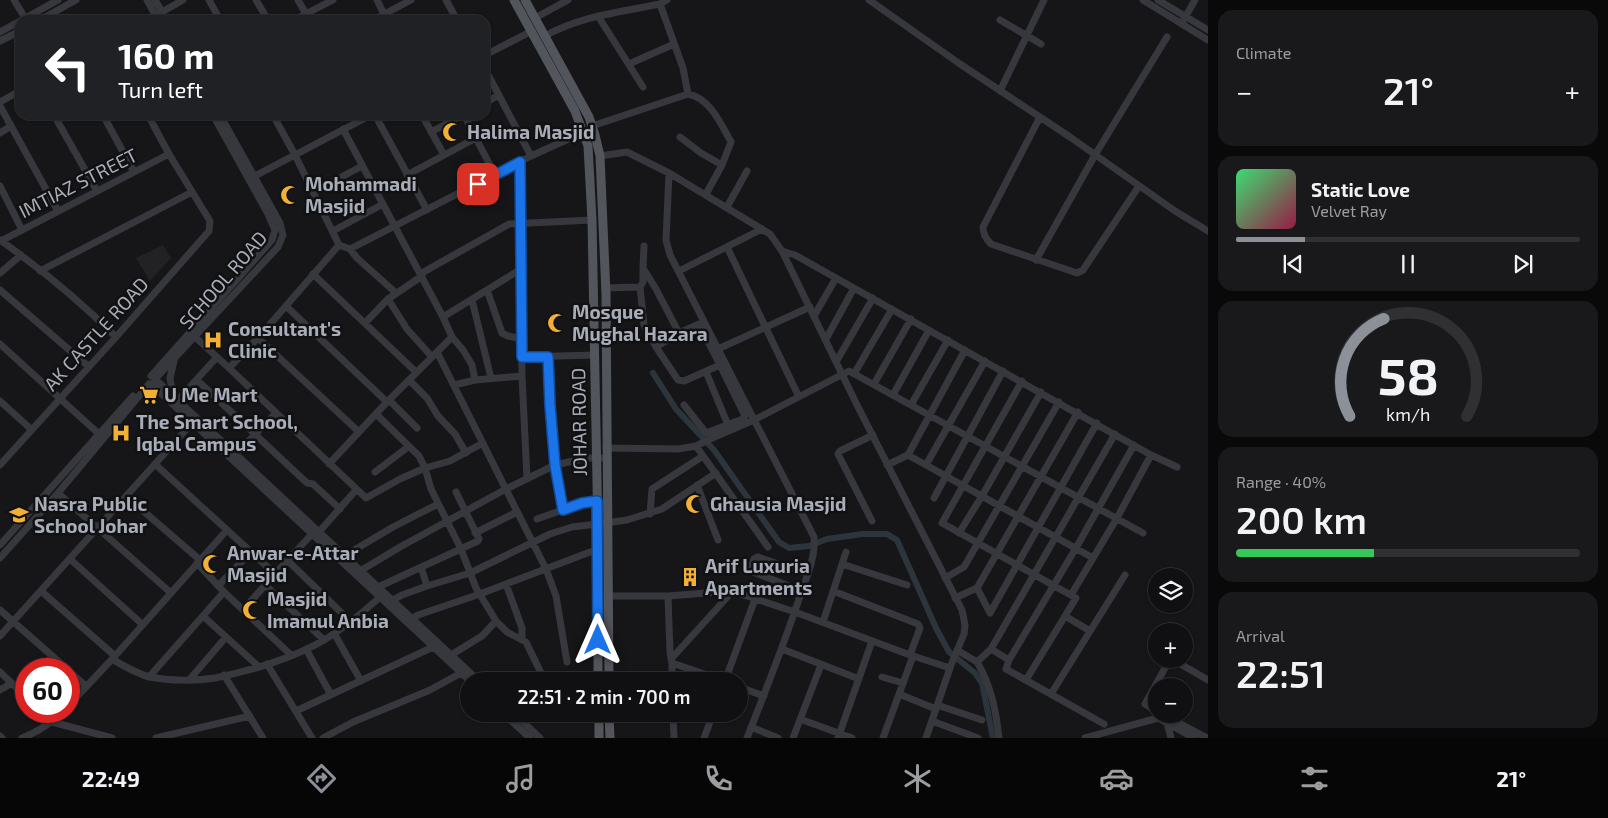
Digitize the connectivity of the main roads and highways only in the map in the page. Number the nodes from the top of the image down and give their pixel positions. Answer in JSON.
{"nodes":[{"id":1,"x":514,"y":0,"type":"edge"},
{"id":2,"x":525,"y":0,"type":"edge"},
{"id":3,"x":602,"y":524,"type":"junction"},
{"id":4,"x":598,"y":672,"type":"edge"},
{"id":5,"x":609,"y":672,"type":"edge"},
{"id":6,"x":599,"y":722,"type":"edge"},
{"id":7,"x":609,"y":722,"type":"edge"},
{"id":8,"x":599,"y":738,"type":"edge"},
{"id":9,"x":610,"y":738,"type":"edge"}],
"edges":[{"from":1,"to":3,"type":"main road","name":"JOHAR ROAD"},
{"from":2,"to":3,"type":"main road","name":"JOHAR ROAD"},
{"from":3,"to":4,"type":"main road","name":"JOHAR ROAD"},
{"from":3,"to":5,"type":"main road","name":"JOHAR ROAD"},
{"from":6,"to":8,"type":"main road"},
{"from":7,"to":9,"type":"main road"}]}
